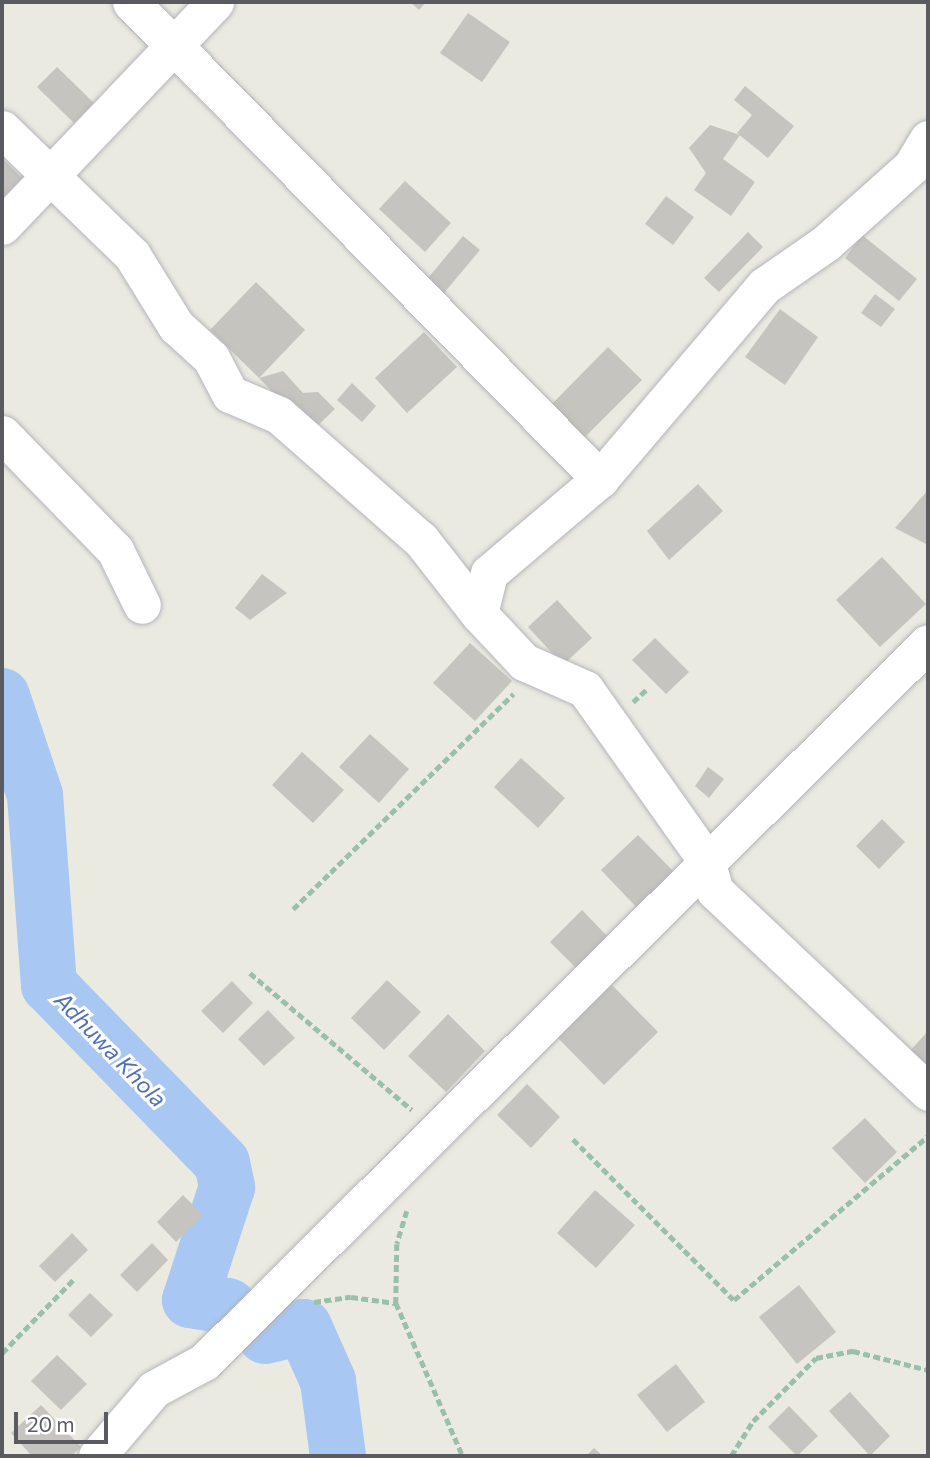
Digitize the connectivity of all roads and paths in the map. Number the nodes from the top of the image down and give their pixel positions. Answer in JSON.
{"nodes":[{"id":1,"x":131,"y":2,"type":"edge"},
{"id":2,"x":215,"y":2,"type":"edge"},
{"id":3,"x":173,"y":46,"type":"junction"},
{"id":4,"x":2,"y":129,"type":"edge"},
{"id":5,"x":928,"y":139,"type":"edge"},
{"id":6,"x":51,"y":174,"type":"junction"},
{"id":7,"x":2,"y":226,"type":"edge"},
{"id":8,"x":2,"y":434,"type":"edge"},
{"id":9,"x":600,"y":479,"type":"junction"},
{"id":10,"x":142,"y":605,"type":"dead end"},
{"id":11,"x":479,"y":614,"type":"junction"},
{"id":12,"x":928,"y":643,"type":"edge"},
{"id":13,"x":538,"y":668,"type":"junction"},
{"id":14,"x":706,"y":860,"type":"junction"},
{"id":15,"x":293,"y":909,"type":"dead end"},
{"id":16,"x":250,"y":973,"type":"dead end"},
{"id":17,"x":928,"y":1092,"type":"edge"},
{"id":18,"x":434,"y":1129,"type":"junction"},
{"id":19,"x":928,"y":1136,"type":"edge"},
{"id":20,"x":573,"y":1139,"type":"dead end"},
{"id":21,"x":408,"y":1207,"type":"dead end"},
{"id":22,"x":72,"y":1280,"type":"dead end"},
{"id":23,"x":302,"y":1303,"type":"dead end"},
{"id":24,"x":396,"y":1303,"type":"junction"},
{"id":25,"x":2,"y":1353,"type":"edge"},
{"id":26,"x":928,"y":1370,"type":"edge"},
{"id":27,"x":97,"y":1456,"type":"edge"},
{"id":28,"x":463,"y":1456,"type":"edge"},
{"id":29,"x":731,"y":1456,"type":"edge"}],
"edges":[{"from":1,"to":3,"type":"street"},
{"from":2,"to":3,"type":"street"},
{"from":3,"to":6,"type":"street"},
{"from":3,"to":9,"type":"street"},
{"from":4,"to":6,"type":"street"},
{"from":5,"to":9,"type":"street"},
{"from":6,"to":7,"type":"street"},
{"from":6,"to":11,"type":"street"},
{"from":8,"to":10,"type":"street"},
{"from":9,"to":11,"type":"street"},
{"from":11,"to":13,"type":"street"},
{"from":12,"to":14,"type":"street"},
{"from":13,"to":14,"type":"street"},
{"from":13,"to":15,"type":"path"},
{"from":14,"to":17,"type":"street"},
{"from":14,"to":18,"type":"street"},
{"from":16,"to":18,"type":"path"},
{"from":18,"to":27,"type":"street"},
{"from":19,"to":20,"type":"path"},
{"from":21,"to":24,"type":"path"},
{"from":22,"to":25,"type":"path"},
{"from":23,"to":24,"type":"path"},
{"from":24,"to":28,"type":"path"},
{"from":26,"to":29,"type":"path"}]}
